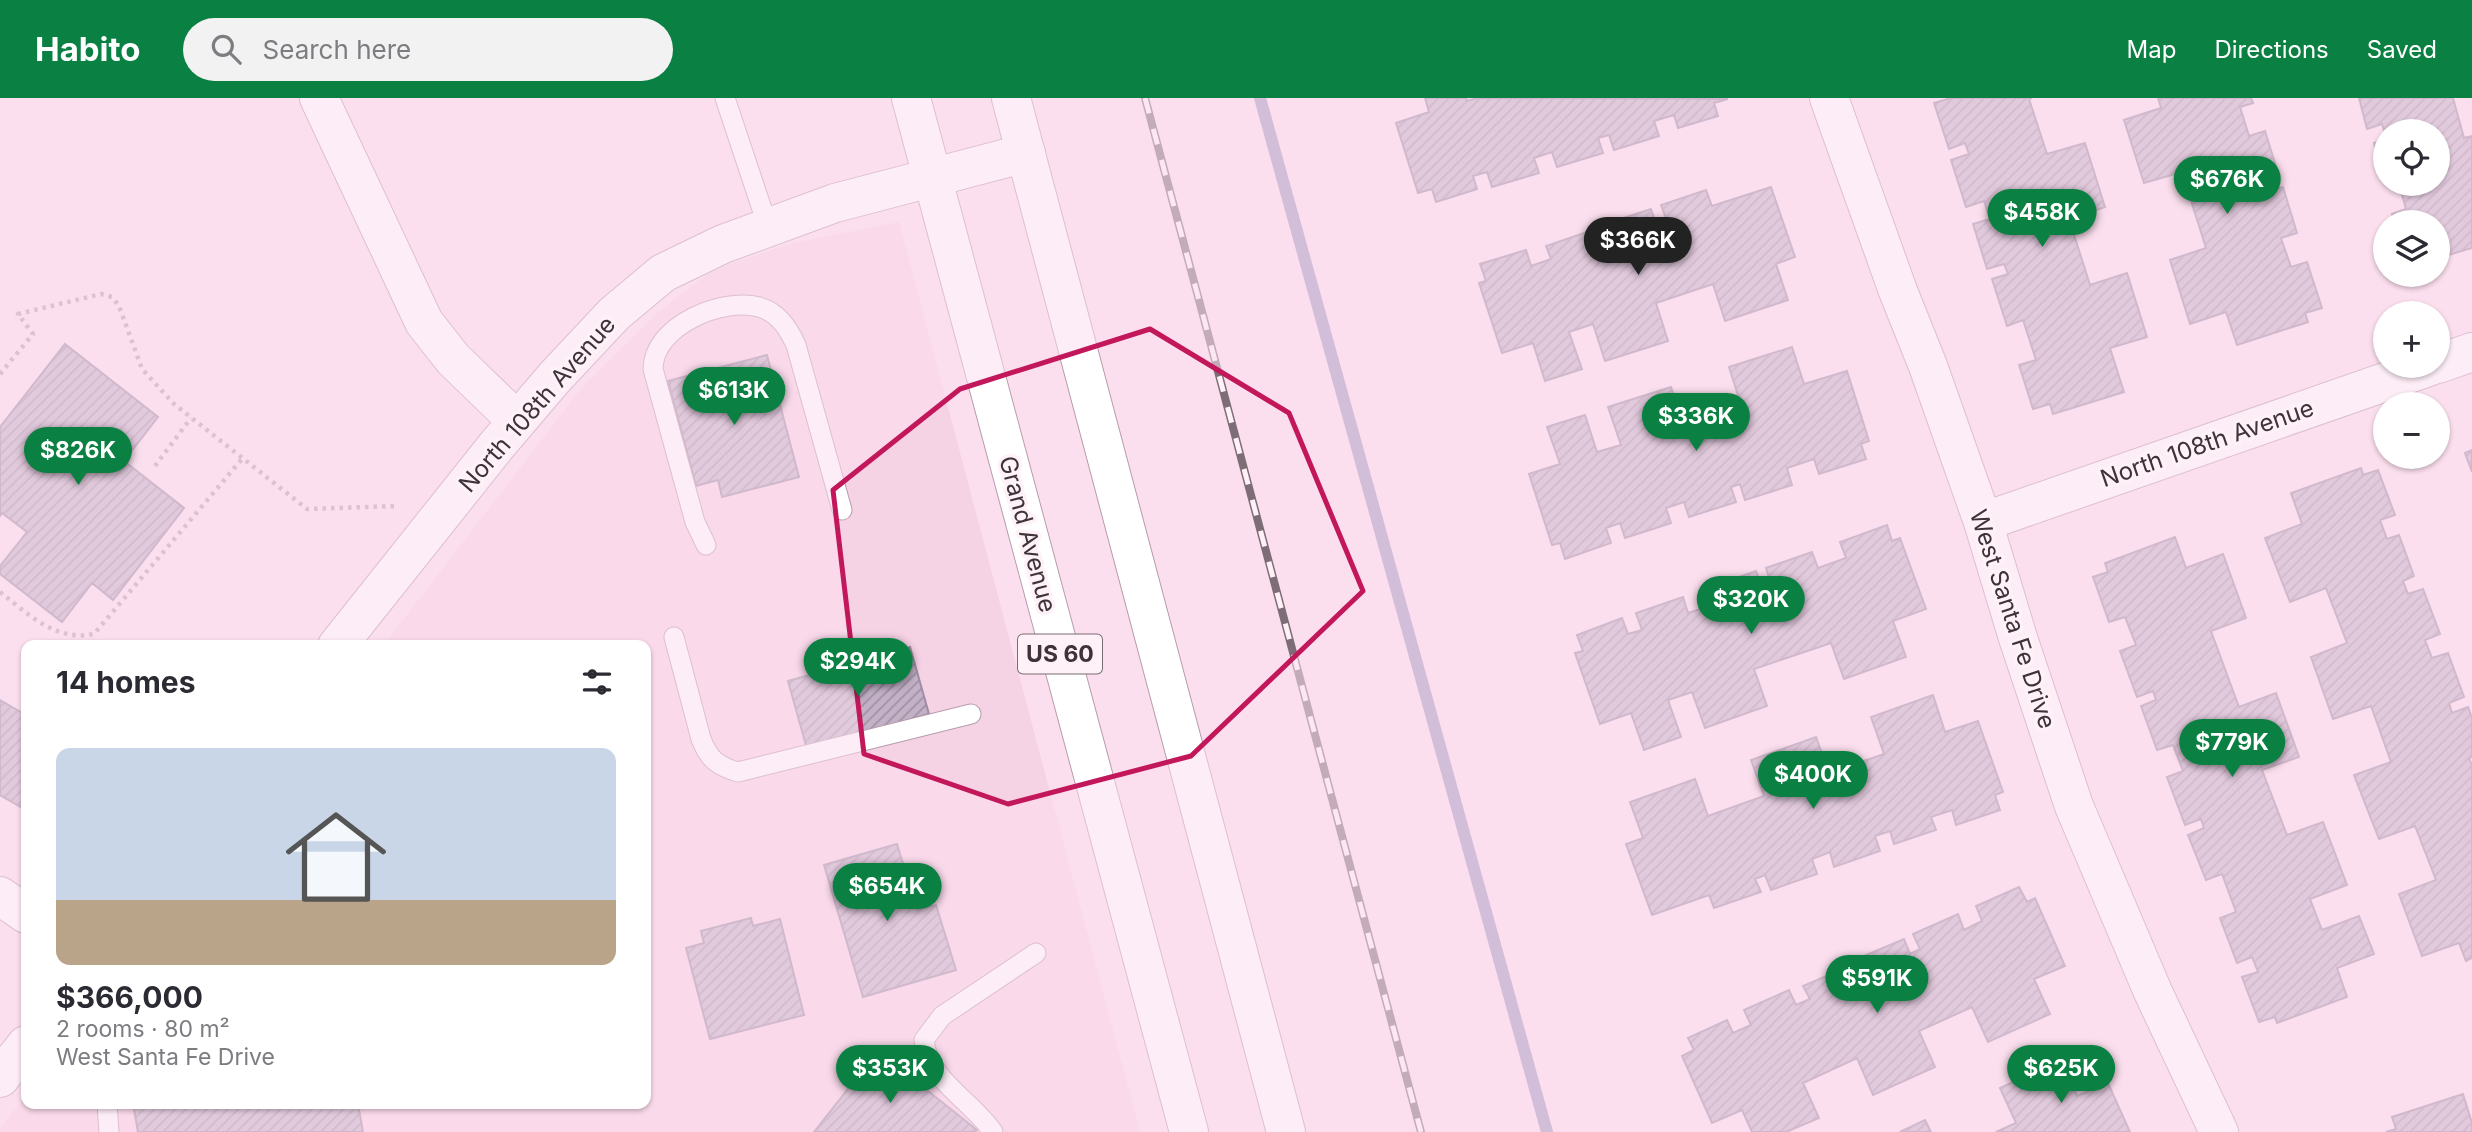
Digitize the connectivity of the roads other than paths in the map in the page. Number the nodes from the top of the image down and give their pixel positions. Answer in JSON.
{"nodes":[{"id":1,"x":319,"y":98,"type":"edge"},
{"id":2,"x":724,"y":98,"type":"edge"},
{"id":3,"x":911,"y":98,"type":"edge"},
{"id":4,"x":1011,"y":98,"type":"edge"},
{"id":5,"x":1829,"y":98,"type":"edge"},
{"id":6,"x":1026,"y":153,"type":"junction"},
{"id":7,"x":932,"y":177,"type":"junction"},
{"id":8,"x":768,"y":227,"type":"junction"},
{"id":9,"x":2472,"y":352,"type":"edge"},
{"id":10,"x":2450,"y":360,"type":"edge"},
{"id":11,"x":2397,"y":378,"type":"edge"},
{"id":12,"x":516,"y":421,"type":"junction"},
{"id":13,"x":842,"y":510,"type":"dead end"},
{"id":14,"x":1983,"y":522,"type":"junction"},
{"id":15,"x":706,"y":545,"type":"dead end"},
{"id":16,"x":674,"y":637,"type":"dead end"},
{"id":17,"x":342,"y":640,"type":"edge"},
{"id":18,"x":971,"y":714,"type":"dead end"},
{"id":19,"x":0,"y":896,"type":"edge"},
{"id":20,"x":21,"y":911,"type":"edge"},
{"id":21,"x":1036,"y":953,"type":"dead end"},
{"id":22,"x":21,"y":1051,"type":"edge"},
{"id":23,"x":0,"y":1078,"type":"edge"},
{"id":24,"x":108,"y":1109,"type":"edge"},
{"id":25,"x":110,"y":1132,"type":"edge"},
{"id":26,"x":993,"y":1132,"type":"edge"},
{"id":27,"x":1189,"y":1132,"type":"edge"},
{"id":28,"x":1286,"y":1132,"type":"edge"},
{"id":29,"x":2220,"y":1132,"type":"edge"}],
"edges":[{"from":1,"to":12,"type":"main road"},
{"from":2,"to":8,"type":"lane"},
{"from":3,"to":7,"type":"main road","name":"Grand Avenue","number":"US 60"},
{"from":4,"to":6,"type":"main road"},
{"from":5,"to":14,"type":"main road","name":"West Santa Fe Drive"},
{"from":6,"to":7,"type":"main road","name":"North 108th Avenue"},
{"from":6,"to":28,"type":"main road"},
{"from":7,"to":8,"type":"main road","name":"North 108th Avenue"},
{"from":7,"to":27,"type":"main road","name":"Grand Avenue","number":"US 60"},
{"from":8,"to":12,"type":"main road","name":"North 108th Avenue"},
{"from":9,"to":10,"type":"main road"},
{"from":11,"to":14,"type":"main road","name":"North 108th Avenue"},
{"from":12,"to":17,"type":"main road","name":"North 108th Avenue"},
{"from":13,"to":15,"type":"lane"},
{"from":14,"to":29,"type":"main road","name":"West Santa Fe Drive"},
{"from":16,"to":18,"type":"lane"},
{"from":19,"to":20,"type":"main road"},
{"from":21,"to":26,"type":"lane"},
{"from":22,"to":23,"type":"main road"},
{"from":24,"to":25,"type":"lane"}]}
